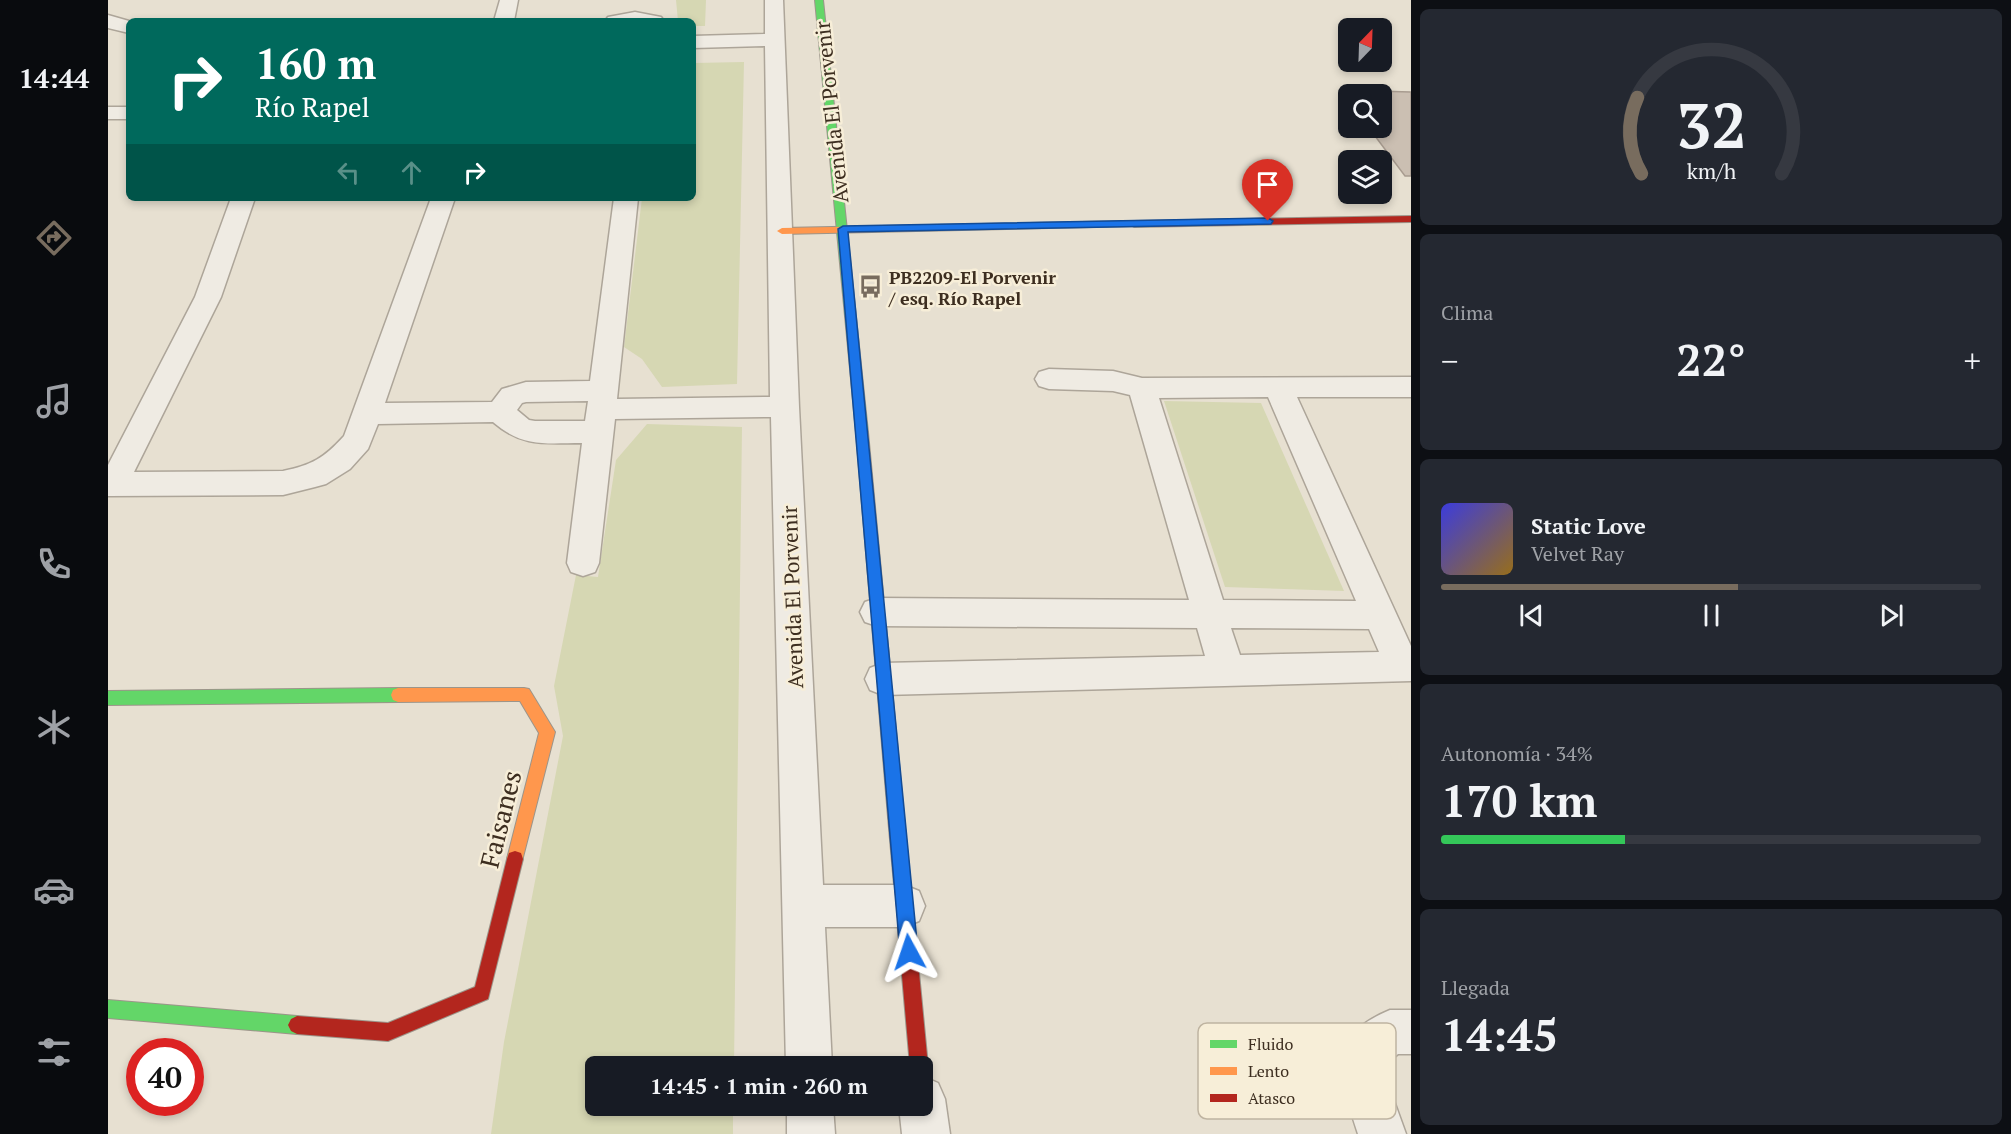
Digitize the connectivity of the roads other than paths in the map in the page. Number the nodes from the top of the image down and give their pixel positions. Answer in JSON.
{"nodes":[{"id":1,"x":114,"y":0,"type":"edge"},
{"id":2,"x":510,"y":0,"type":"edge"},
{"id":3,"x":774,"y":0,"type":"edge"},
{"id":4,"x":819,"y":0,"type":"edge"},
{"id":5,"x":505,"y":18,"type":"edge"},
{"id":6,"x":108,"y":20,"type":"edge"},
{"id":7,"x":126,"y":27,"type":"edge"},
{"id":8,"x":776,"y":40,"type":"junction"},
{"id":9,"x":696,"y":42,"type":"edge"},
{"id":10,"x":108,"y":113,"type":"edge"},
{"id":11,"x":126,"y":113,"type":"edge"},
{"id":12,"x":242,"y":201,"type":"edge"},
{"id":13,"x":442,"y":201,"type":"edge"},
{"id":14,"x":626,"y":201,"type":"edge"},
{"id":15,"x":1411,"y":219,"type":"edge"},
{"id":16,"x":843,"y":229,"type":"junction"},
{"id":17,"x":782,"y":231,"type":"junction"},
{"id":18,"x":1049,"y":379,"type":"dead end"},
{"id":19,"x":1411,"y":387,"type":"edge"},
{"id":20,"x":1142,"y":388,"type":"junction"},
{"id":21,"x":1279,"y":388,"type":"junction"},
{"id":22,"x":785,"y":407,"type":"junction"},
{"id":23,"x":602,"y":411,"type":"junction"},
{"id":24,"x":500,"y":412,"type":"junction"},
{"id":25,"x":367,"y":414,"type":"junction"},
{"id":26,"x":110,"y":484,"type":"edge"},
{"id":27,"x":583,"y":563,"type":"dead end"},
{"id":28,"x":878,"y":612,"type":"junction"},
{"id":29,"x":1210,"y":614,"type":"junction"},
{"id":30,"x":1380,"y":615,"type":"junction"},
{"id":31,"x":1407,"y":666,"type":"edge"},
{"id":32,"x":1227,"y":671,"type":"junction"},
{"id":33,"x":883,"y":679,"type":"junction"},
{"id":34,"x":108,"y":698,"type":"edge"},
{"id":35,"x":804,"y":906,"type":"junction"},
{"id":36,"x":904,"y":906,"type":"junction"},
{"id":37,"x":108,"y":1008,"type":"edge"},
{"id":38,"x":809,"y":1056,"type":"edge"},
{"id":39,"x":919,"y":1056,"type":"edge"},
{"id":40,"x":810,"y":1116,"type":"edge"},
{"id":41,"x":924,"y":1116,"type":"edge"},
{"id":42,"x":1377,"y":1119,"type":"edge"},
{"id":43,"x":811,"y":1134,"type":"edge"},
{"id":44,"x":926,"y":1134,"type":"edge"},
{"id":45,"x":1382,"y":1134,"type":"edge"}],
"edges":[{"from":1,"to":6,"type":"street"},
{"from":2,"to":5,"type":"street"},
{"from":3,"to":8,"type":"street","name":"Avenida El Porvenir"},
{"from":4,"to":16,"type":"street","name":"Avenida El Porvenir"},
{"from":6,"to":7,"type":"street"},
{"from":8,"to":9,"type":"street"},
{"from":8,"to":17,"type":"street","name":"Avenida El Porvenir"},
{"from":10,"to":11,"type":"street"},
{"from":12,"to":26,"type":"street"},
{"from":13,"to":25,"type":"street"},
{"from":14,"to":23,"type":"street"},
{"from":15,"to":16,"type":"street"},
{"from":16,"to":17,"type":"street"},
{"from":16,"to":28,"type":"street","name":"Avenida El Porvenir"},
{"from":17,"to":22,"type":"street","name":"Avenida El Porvenir"},
{"from":18,"to":20,"type":"street"},
{"from":19,"to":21,"type":"street"},
{"from":20,"to":21,"type":"street"},
{"from":20,"to":29,"type":"street"},
{"from":21,"to":30,"type":"street"},
{"from":22,"to":23,"type":"street"},
{"from":22,"to":35,"type":"street","name":"Avenida El Porvenir"},
{"from":23,"to":24,"type":"street"},
{"from":23,"to":24,"type":"street"},
{"from":23,"to":27,"type":"street"},
{"from":24,"to":25,"type":"street"},
{"from":25,"to":26,"type":"street"},
{"from":28,"to":29,"type":"street"},
{"from":28,"to":33,"type":"street","name":"Avenida El Porvenir"},
{"from":29,"to":30,"type":"street"},
{"from":29,"to":32,"type":"street"},
{"from":30,"to":31,"type":"street"},
{"from":31,"to":32,"type":"street"},
{"from":32,"to":33,"type":"street"},
{"from":33,"to":36,"type":"street","name":"Avenida El Porvenir"},
{"from":34,"to":37,"type":"street","name":"Faisanes"},
{"from":35,"to":36,"type":"street"},
{"from":35,"to":38,"type":"street","name":"Avenida El Porvenir"},
{"from":36,"to":39,"type":"street","name":"Avenida El Porvenir"},
{"from":40,"to":43,"type":"street"},
{"from":41,"to":44,"type":"street"},
{"from":42,"to":45,"type":"street"}]}
